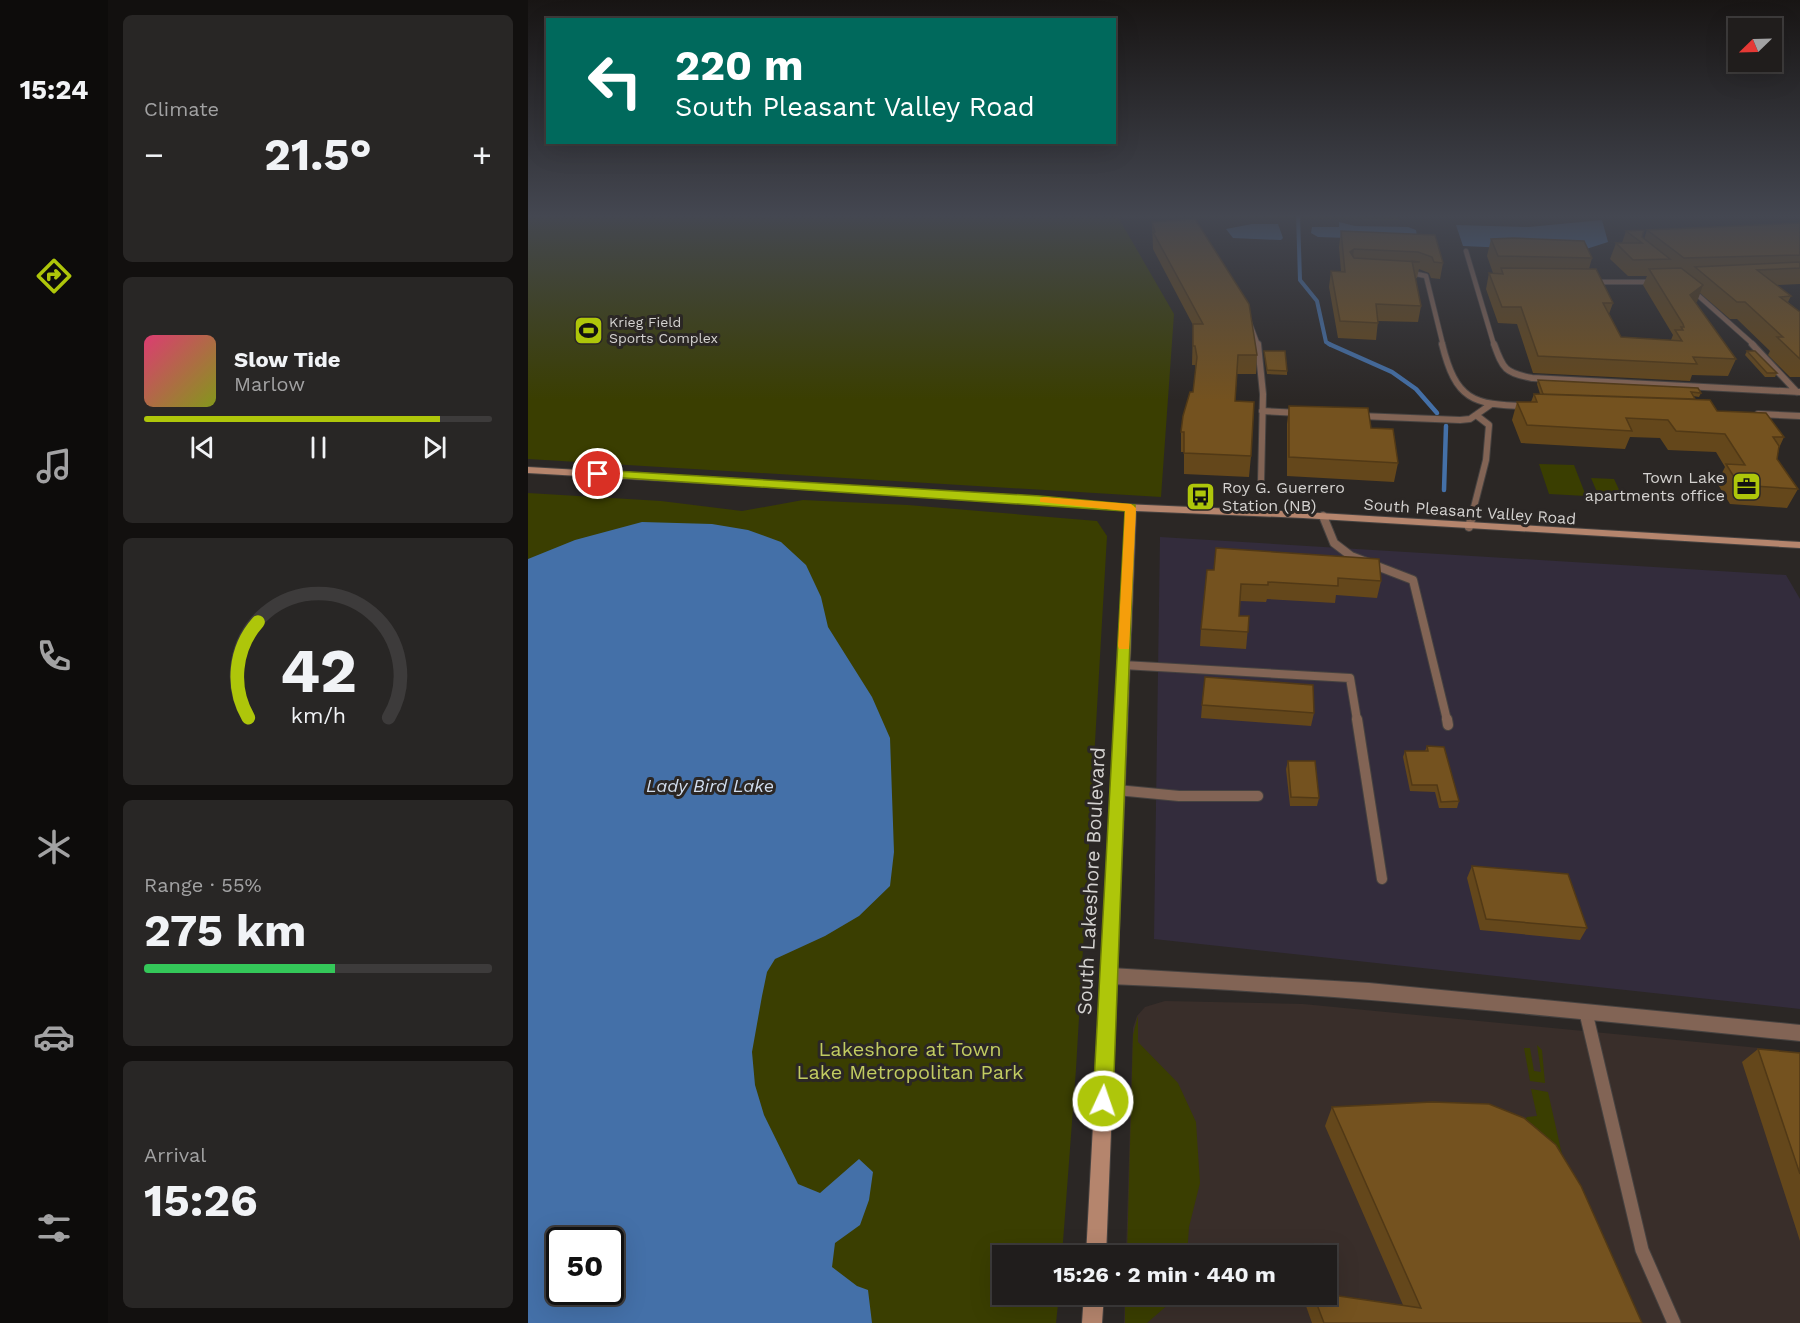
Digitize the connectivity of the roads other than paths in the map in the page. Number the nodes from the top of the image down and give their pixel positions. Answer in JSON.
{"nodes":[{"id":1,"x":1424,"y":276,"type":"edge"},
{"id":2,"x":1474,"y":276,"type":"edge"},
{"id":3,"x":1475,"y":279,"type":"junction"},
{"id":4,"x":1487,"y":279,"type":"dead end"},
{"id":5,"x":1683,"y":281,"type":"edge"},
{"id":6,"x":1582,"y":282,"type":"edge"},
{"id":7,"x":1661,"y":282,"type":"edge"},
{"id":8,"x":1243,"y":307,"type":"edge"},
{"id":9,"x":1798,"y":392,"type":"edge"},
{"id":10,"x":1490,"y":405,"type":"junction"},
{"id":11,"x":1535,"y":406,"type":"edge"},
{"id":12,"x":1262,"y":411,"type":"junction"},
{"id":13,"x":1306,"y":413,"type":"edge"},
{"id":14,"x":1754,"y":414,"type":"edge"},
{"id":15,"x":1352,"y":415,"type":"edge"},
{"id":16,"x":1476,"y":415,"type":"junction"},
{"id":17,"x":1800,"y":416,"type":"edge"},
{"id":18,"x":528,"y":470,"type":"edge"},
{"id":19,"x":1481,"y":478,"type":"joint"},
{"id":20,"x":1261,"y":483,"type":"dead end"},
{"id":21,"x":1131,"y":508,"type":"junction"},
{"id":22,"x":1323,"y":516,"type":"junction"},
{"id":23,"x":1469,"y":527,"type":"junction"},
{"id":24,"x":1799,"y":547,"type":"edge"},
{"id":25,"x":1123,"y":665,"type":"junction"},
{"id":26,"x":1448,"y":725,"type":"dead end"},
{"id":27,"x":1118,"y":790,"type":"junction"},
{"id":28,"x":1258,"y":796,"type":"dead end"},
{"id":29,"x":1382,"y":879,"type":"dead end"},
{"id":30,"x":1110,"y":976,"type":"junction"},
{"id":31,"x":1586,"y":1013,"type":"junction"},
{"id":32,"x":1800,"y":1033,"type":"edge"},
{"id":33,"x":1097,"y":1245,"type":"edge"},
{"id":34,"x":1093,"y":1305,"type":"edge"},
{"id":35,"x":1092,"y":1323,"type":"edge"},
{"id":36,"x":1674,"y":1323,"type":"edge"}],
"edges":[{"from":1,"to":10,"type":"lane"},
{"from":2,"to":3,"type":"lane"},
{"from":3,"to":4,"type":"lane"},
{"from":3,"to":9,"type":"lane"},
{"from":5,"to":9,"type":"lane"},
{"from":6,"to":7,"type":"lane"},
{"from":8,"to":12,"type":"lane"},
{"from":10,"to":11,"type":"lane"},
{"from":10,"to":16,"type":"lane"},
{"from":12,"to":13,"type":"lane"},
{"from":12,"to":20,"type":"lane"},
{"from":14,"to":17,"type":"lane"},
{"from":15,"to":16,"type":"lane"},
{"from":16,"to":19,"type":"lane"},
{"from":18,"to":21,"type":"main road","name":"South Pleasant Valley Road"},
{"from":19,"to":23,"type":"lane"},
{"from":21,"to":22,"type":"main road","name":"South Pleasant Valley Road"},
{"from":21,"to":25,"type":"main road","name":"South Lakeshore Boulevard"},
{"from":22,"to":23,"type":"main road","name":"South Pleasant Valley Road"},
{"from":22,"to":26,"type":"lane"},
{"from":23,"to":24,"type":"main road","name":"South Pleasant Valley Road"},
{"from":25,"to":27,"type":"main road","name":"South Lakeshore Boulevard"},
{"from":25,"to":29,"type":"lane"},
{"from":27,"to":28,"type":"lane"},
{"from":27,"to":30,"type":"main road","name":"South Lakeshore Boulevard"},
{"from":30,"to":31,"type":"street"},
{"from":30,"to":33,"type":"main road","name":"South Lakeshore Boulevard"},
{"from":31,"to":32,"type":"street"},
{"from":31,"to":36,"type":"lane"},
{"from":34,"to":35,"type":"main road"}]}
